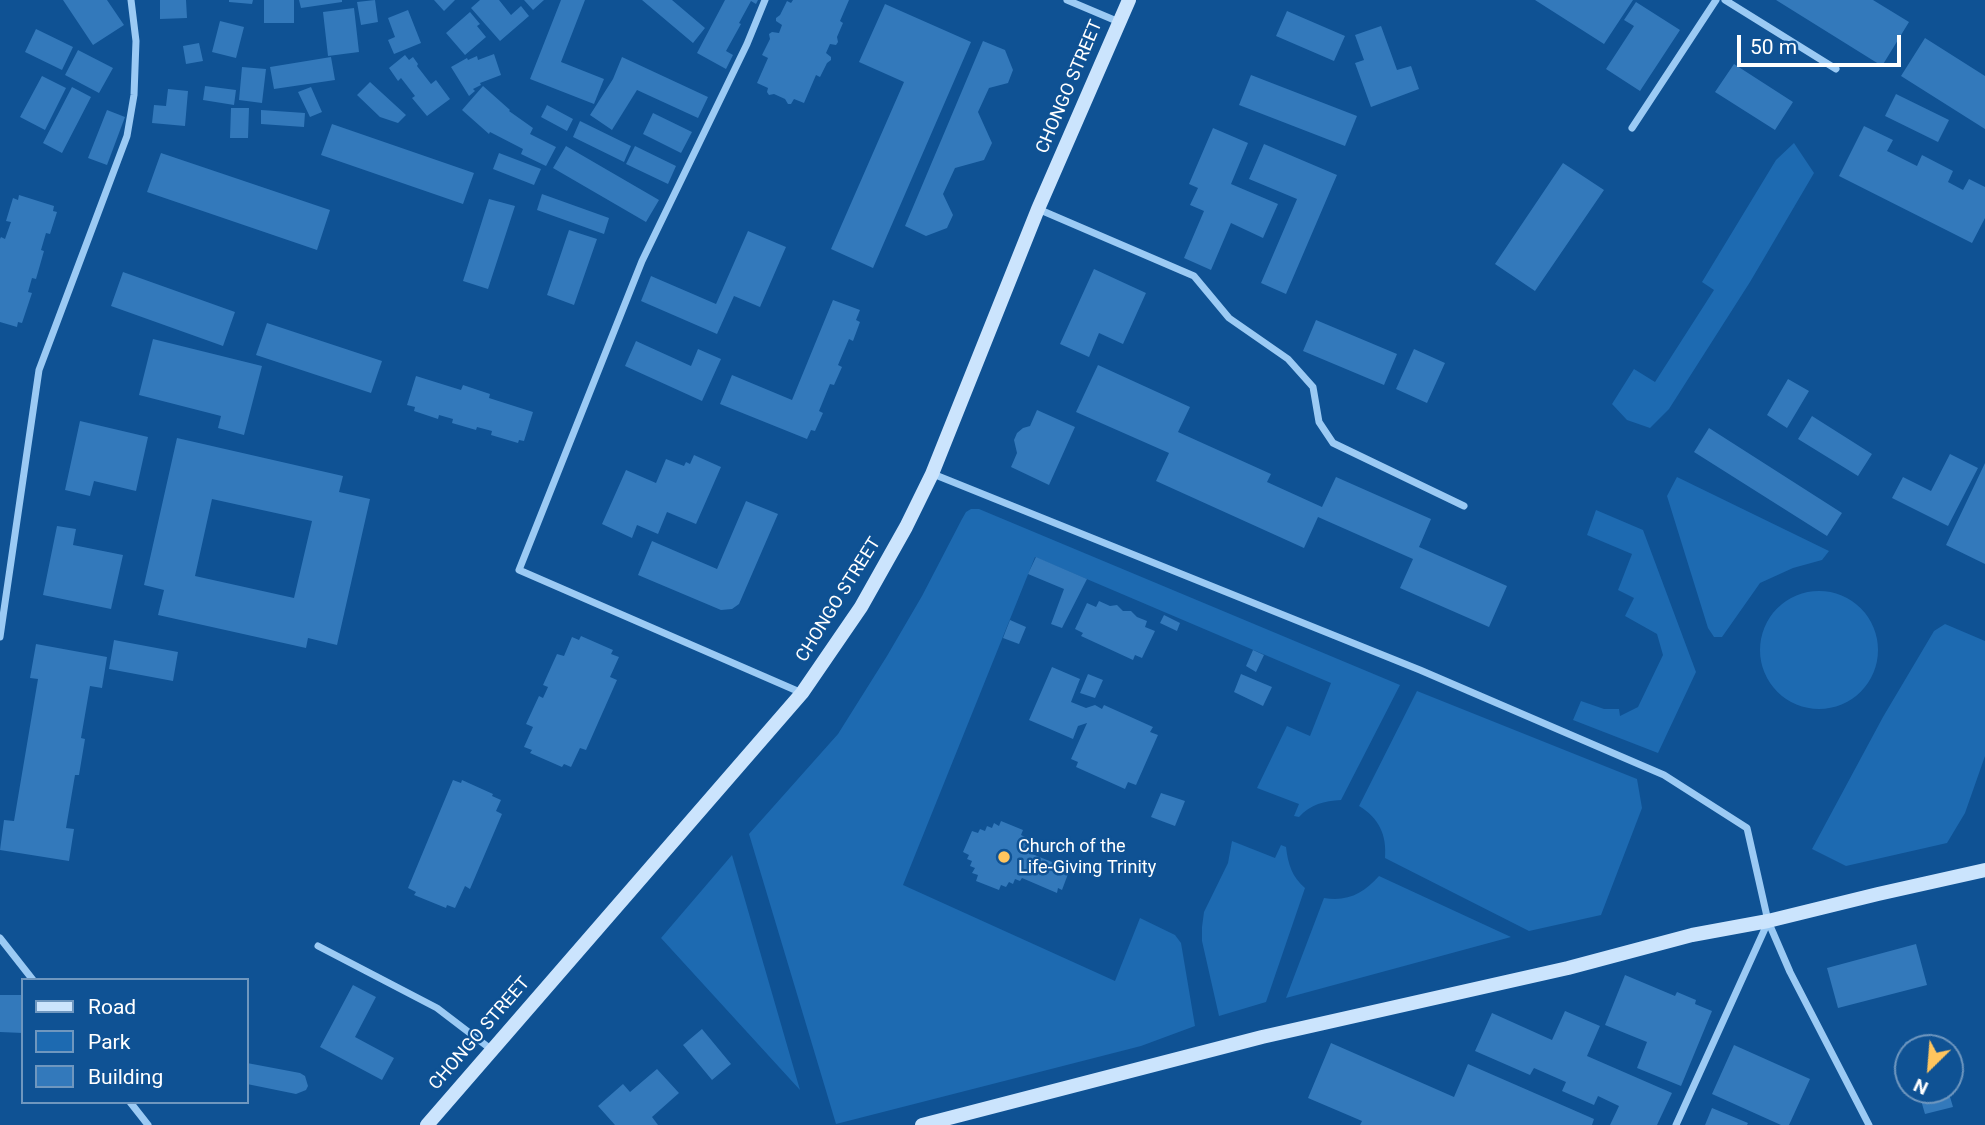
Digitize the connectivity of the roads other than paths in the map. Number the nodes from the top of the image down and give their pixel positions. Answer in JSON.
{"nodes":[{"id":1,"x":131,"y":0,"type":"edge"},
{"id":2,"x":765,"y":0,"type":"edge"},
{"id":3,"x":1067,"y":0,"type":"edge"},
{"id":4,"x":1129,"y":0,"type":"edge"},
{"id":5,"x":1716,"y":0,"type":"edge"},
{"id":6,"x":1725,"y":0,"type":"edge"},
{"id":7,"x":1119,"y":22,"type":"junction"},
{"id":8,"x":1836,"y":69,"type":"dead end"},
{"id":9,"x":1632,"y":128,"type":"dead end"},
{"id":10,"x":1038,"y":209,"type":"junction"},
{"id":11,"x":932,"y":474,"type":"junction"},
{"id":12,"x":1464,"y":506,"type":"dead end"},
{"id":13,"x":0,"y":637,"type":"edge"},
{"id":14,"x":802,"y":693,"type":"junction"},
{"id":15,"x":1985,"y":870,"type":"edge"},
{"id":16,"x":1768,"y":921,"type":"junction"},
{"id":17,"x":0,"y":937,"type":"edge"},
{"id":18,"x":318,"y":946,"type":"dead end"},
{"id":19,"x":31,"y":978,"type":"edge"},
{"id":20,"x":492,"y":1050,"type":"junction"},
{"id":21,"x":132,"y":1104,"type":"edge"},
{"id":22,"x":148,"y":1125,"type":"edge"},
{"id":23,"x":427,"y":1125,"type":"edge"},
{"id":24,"x":922,"y":1125,"type":"edge"},
{"id":25,"x":1676,"y":1125,"type":"edge"},
{"id":26,"x":1869,"y":1125,"type":"edge"}],
"edges":[{"from":1,"to":13,"type":"street"},
{"from":2,"to":14,"type":"street"},
{"from":3,"to":7,"type":"street"},
{"from":4,"to":7,"type":"main road","name":"CHONGO STREET"},
{"from":5,"to":9,"type":"street"},
{"from":6,"to":8,"type":"street"},
{"from":7,"to":10,"type":"main road","name":"CHONGO STREET"},
{"from":10,"to":11,"type":"main road","name":"CHONGO STREET"},
{"from":10,"to":12,"type":"street"},
{"from":11,"to":14,"type":"main road","name":"CHONGO STREET"},
{"from":11,"to":16,"type":"street"},
{"from":14,"to":20,"type":"main road","name":"CHONGO STREET"},
{"from":15,"to":16,"type":"main road"},
{"from":16,"to":24,"type":"main road"},
{"from":16,"to":25,"type":"street"},
{"from":16,"to":26,"type":"street"},
{"from":17,"to":19,"type":"street"},
{"from":18,"to":20,"type":"street"},
{"from":20,"to":23,"type":"main road","name":"CHONGO STREET"},
{"from":21,"to":22,"type":"street"}]}
